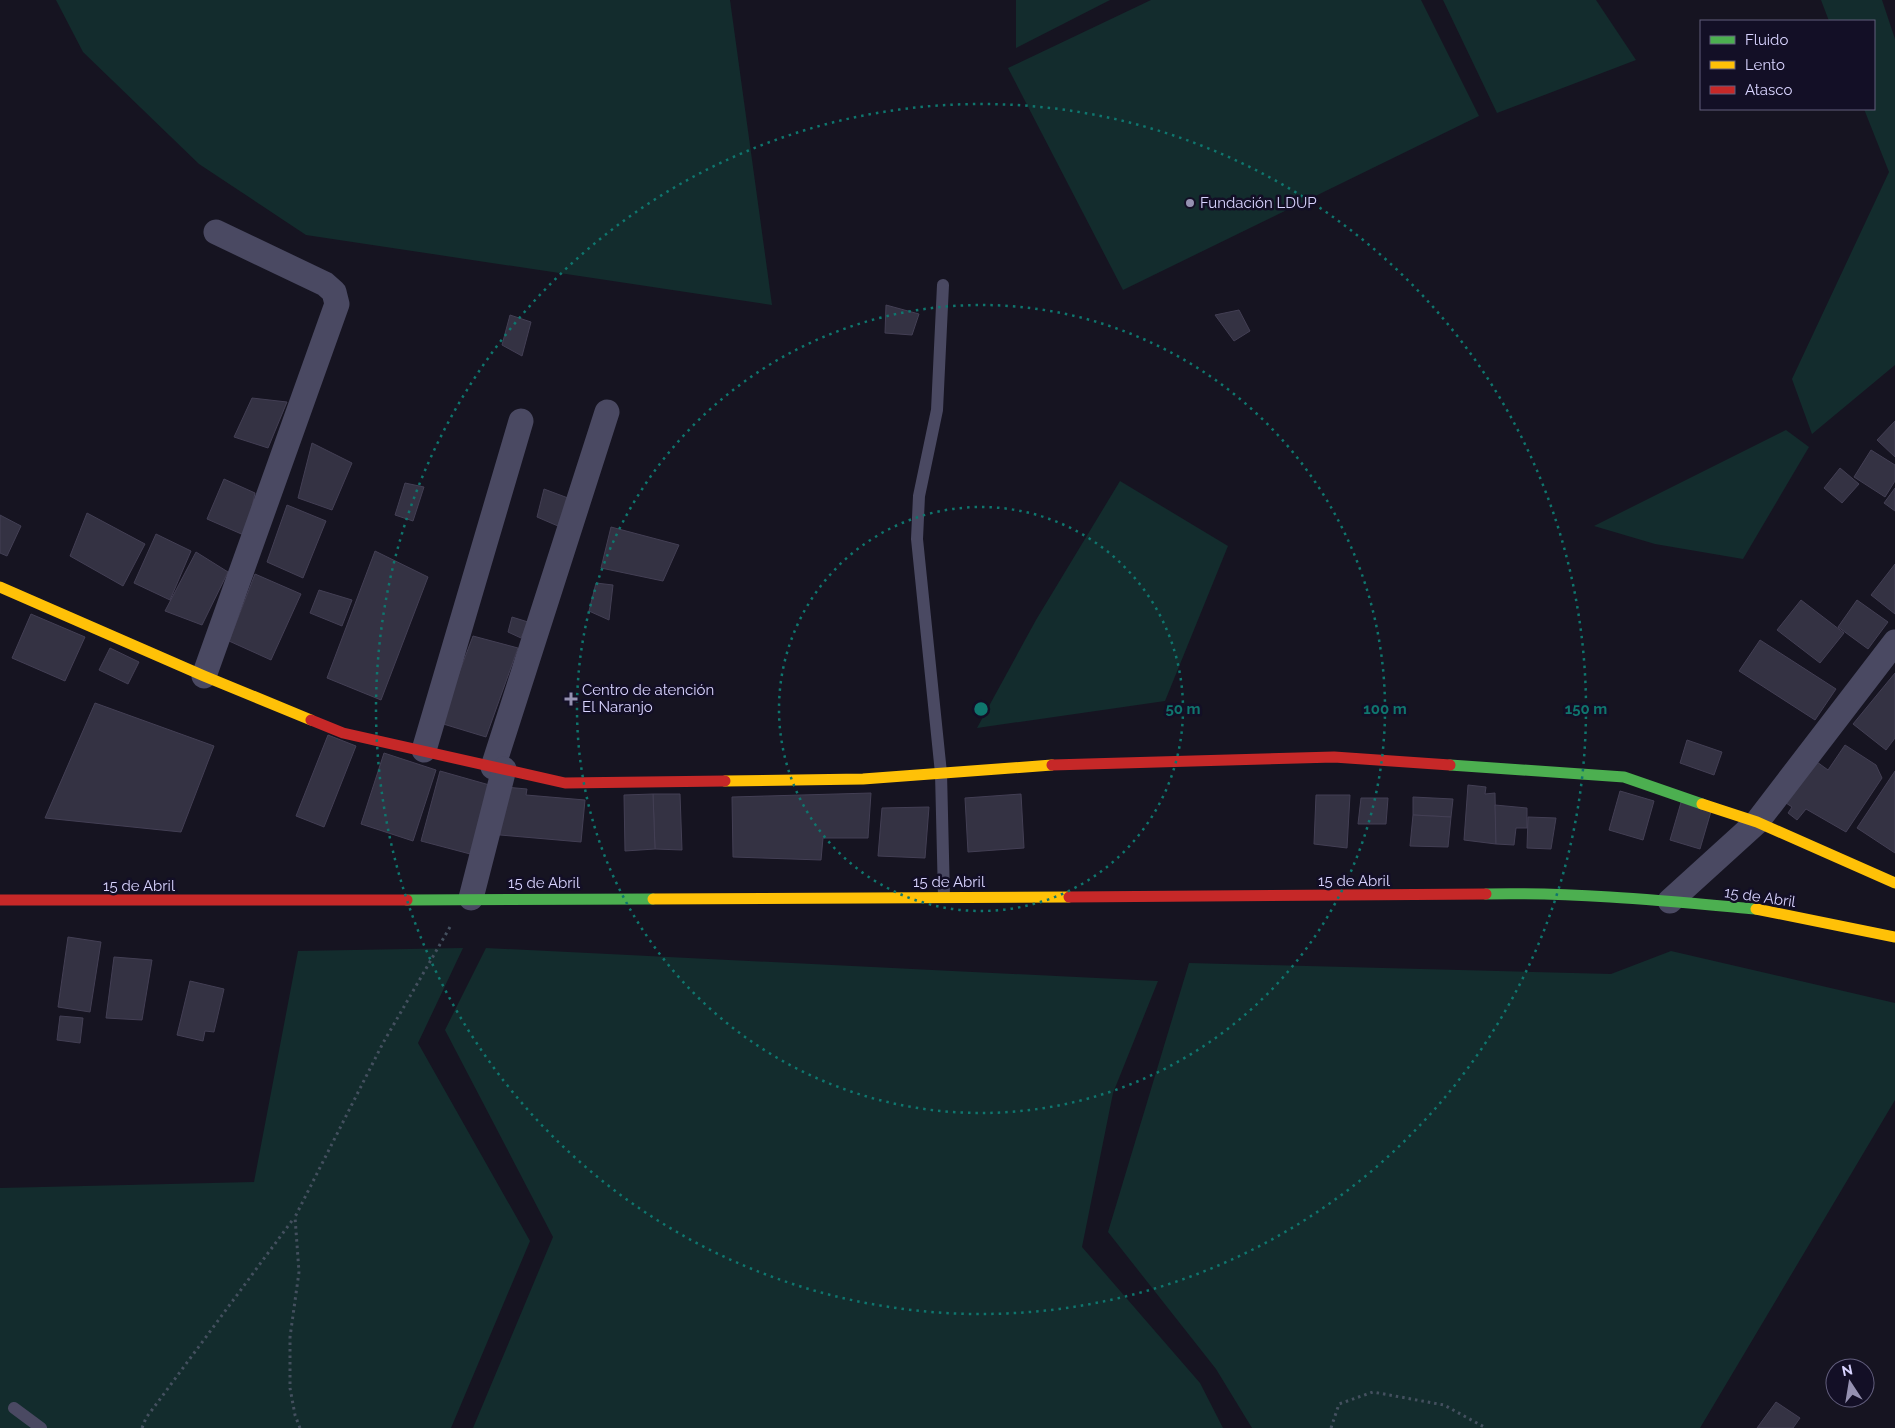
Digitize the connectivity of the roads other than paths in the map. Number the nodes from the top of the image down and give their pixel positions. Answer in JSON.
{"nodes":[{"id":1,"x":216,"y":232,"type":"dead end"},
{"id":2,"x":943,"y":285,"type":"dead end"},
{"id":3,"x":607,"y":412,"type":"dead end"},
{"id":4,"x":521,"y":421,"type":"dead end"},
{"id":5,"x":0,"y":587,"type":"edge"},
{"id":6,"x":1895,"y":642,"type":"edge"},
{"id":7,"x":204,"y":676,"type":"junction"},
{"id":8,"x":424,"y":750,"type":"junction"},
{"id":9,"x":499,"y":768,"type":"junction"},
{"id":10,"x":941,"y":773,"type":"junction"},
{"id":11,"x":1757,"y":822,"type":"junction"},
{"id":12,"x":1895,"y":883,"type":"edge"},
{"id":13,"x":944,"y":897,"type":"junction"},
{"id":14,"x":471,"y":898,"type":"junction"},
{"id":15,"x":0,"y":900,"type":"edge"},
{"id":16,"x":1670,"y":901,"type":"junction"},
{"id":17,"x":1895,"y":937,"type":"edge"},
{"id":18,"x":14,"y":1408,"type":"dead end"},
{"id":19,"x":41,"y":1428,"type":"edge"}],
"edges":[{"from":1,"to":7,"type":"street"},
{"from":2,"to":10,"type":"lane"},
{"from":3,"to":9,"type":"street"},
{"from":4,"to":8,"type":"street"},
{"from":5,"to":7,"type":"street"},
{"from":6,"to":11,"type":"street"},
{"from":7,"to":8,"type":"street"},
{"from":8,"to":9,"type":"street"},
{"from":9,"to":10,"type":"street"},
{"from":9,"to":14,"type":"street"},
{"from":10,"to":11,"type":"street"},
{"from":10,"to":13,"type":"lane"},
{"from":11,"to":12,"type":"street"},
{"from":11,"to":16,"type":"street"},
{"from":13,"to":14,"type":"street","name":"15 de Abril"},
{"from":13,"to":16,"type":"street","name":"15 de Abril"},
{"from":14,"to":15,"type":"street","name":"15 de Abril"},
{"from":16,"to":17,"type":"street","name":"15 de Abril"},
{"from":18,"to":19,"type":"lane"}]}
